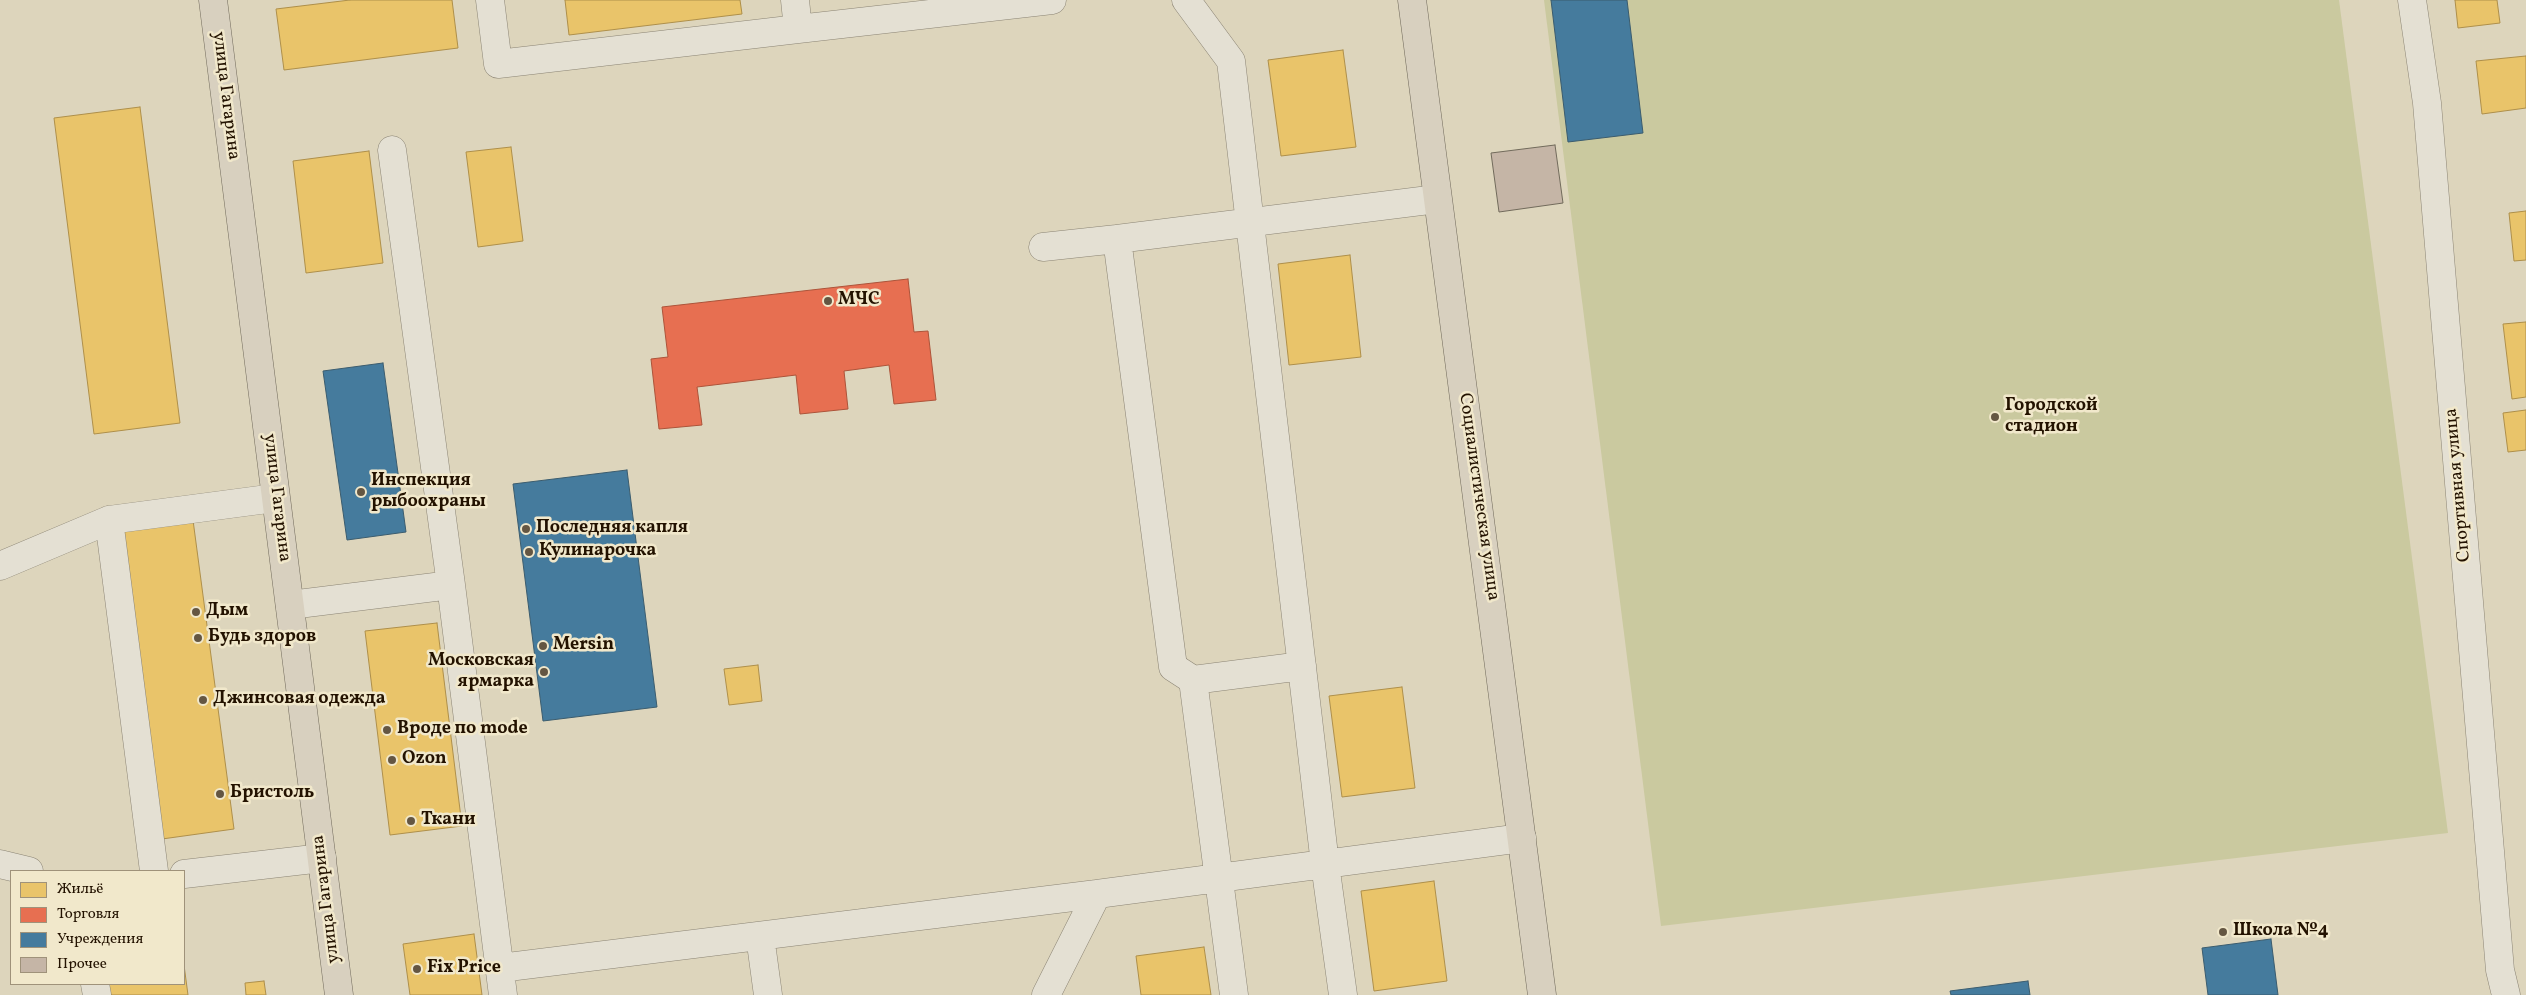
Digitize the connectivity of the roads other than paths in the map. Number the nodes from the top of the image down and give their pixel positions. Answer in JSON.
{"nodes":[{"id":1,"x":213,"y":0,"type":"edge"},
{"id":2,"x":490,"y":0,"type":"edge"},
{"id":3,"x":795,"y":0,"type":"edge"},
{"id":4,"x":1052,"y":0,"type":"edge"},
{"id":5,"x":1186,"y":0,"type":"edge"},
{"id":6,"x":1412,"y":0,"type":"edge"},
{"id":7,"x":2412,"y":0,"type":"edge"},
{"id":8,"x":798,"y":29,"type":"junction"},
{"id":9,"x":392,"y":150,"type":"dead end"},
{"id":10,"x":1437,"y":199,"type":"junction"},
{"id":11,"x":1249,"y":224,"type":"junction"},
{"id":12,"x":1117,"y":239,"type":"junction"},
{"id":13,"x":1043,"y":247,"type":"dead end"},
{"id":14,"x":275,"y":498,"type":"junction"},
{"id":15,"x":109,"y":520,"type":"junction"},
{"id":16,"x":0,"y":566,"type":"edge"},
{"id":17,"x":451,"y":585,"type":"junction"},
{"id":18,"x":290,"y":604,"type":"junction"},
{"id":19,"x":1302,"y":666,"type":"junction"},
{"id":20,"x":1193,"y":680,"type":"junction"},
{"id":21,"x":1522,"y":838,"type":"junction"},
{"id":22,"x":322,"y":858,"type":"junction"},
{"id":23,"x":0,"y":864,"type":"edge"},
{"id":24,"x":1325,"y":864,"type":"junction"},
{"id":25,"x":25,"y":870,"type":"edge"},
{"id":26,"x":154,"y":870,"type":"edge"},
{"id":27,"x":185,"y":874,"type":"edge"},
{"id":28,"x":1219,"y":879,"type":"junction"},
{"id":29,"x":1097,"y":894,"type":"junction"},
{"id":30,"x":760,"y":936,"type":"junction"},
{"id":31,"x":500,"y":968,"type":"junction"},
{"id":32,"x":2503,"y":983,"type":"edge"},
{"id":33,"x":339,"y":995,"type":"edge"},
{"id":34,"x":503,"y":995,"type":"edge"},
{"id":35,"x":768,"y":995,"type":"edge"},
{"id":36,"x":1046,"y":995,"type":"edge"},
{"id":37,"x":1234,"y":995,"type":"edge"},
{"id":38,"x":1343,"y":995,"type":"edge"},
{"id":39,"x":1542,"y":995,"type":"edge"}],
"edges":[{"from":1,"to":14,"type":"main road","name":"улица Гагарина"},
{"from":2,"to":8,"type":"street"},
{"from":3,"to":8,"type":"street"},
{"from":4,"to":8,"type":"street"},
{"from":5,"to":11,"type":"street"},
{"from":6,"to":10,"type":"main road","name":"Социалистическая улица"},
{"from":7,"to":32,"type":"street","name":"Спортивная улица"},
{"from":9,"to":17,"type":"street"},
{"from":10,"to":11,"type":"street"},
{"from":10,"to":21,"type":"main road","name":"Социалистическая улица"},
{"from":11,"to":12,"type":"street"},
{"from":11,"to":19,"type":"street"},
{"from":12,"to":13,"type":"street"},
{"from":12,"to":20,"type":"street"},
{"from":14,"to":15,"type":"street"},
{"from":14,"to":18,"type":"main road","name":"улица Гагарина"},
{"from":15,"to":16,"type":"street"},
{"from":15,"to":26,"type":"street"},
{"from":17,"to":18,"type":"street"},
{"from":17,"to":31,"type":"street"},
{"from":18,"to":22,"type":"main road","name":"улица Гагарина"},
{"from":19,"to":20,"type":"street"},
{"from":19,"to":24,"type":"street"},
{"from":20,"to":28,"type":"street"},
{"from":21,"to":24,"type":"street"},
{"from":21,"to":39,"type":"main road","name":"Социалистическая улица"},
{"from":22,"to":27,"type":"street"},
{"from":22,"to":33,"type":"main road","name":"улица Гагарина"},
{"from":23,"to":25,"type":"street"},
{"from":24,"to":28,"type":"street"},
{"from":24,"to":38,"type":"street"},
{"from":28,"to":29,"type":"street"},
{"from":28,"to":37,"type":"street"},
{"from":29,"to":30,"type":"street"},
{"from":29,"to":36,"type":"street"},
{"from":30,"to":31,"type":"street"},
{"from":30,"to":35,"type":"street"},
{"from":31,"to":34,"type":"street"}]}
